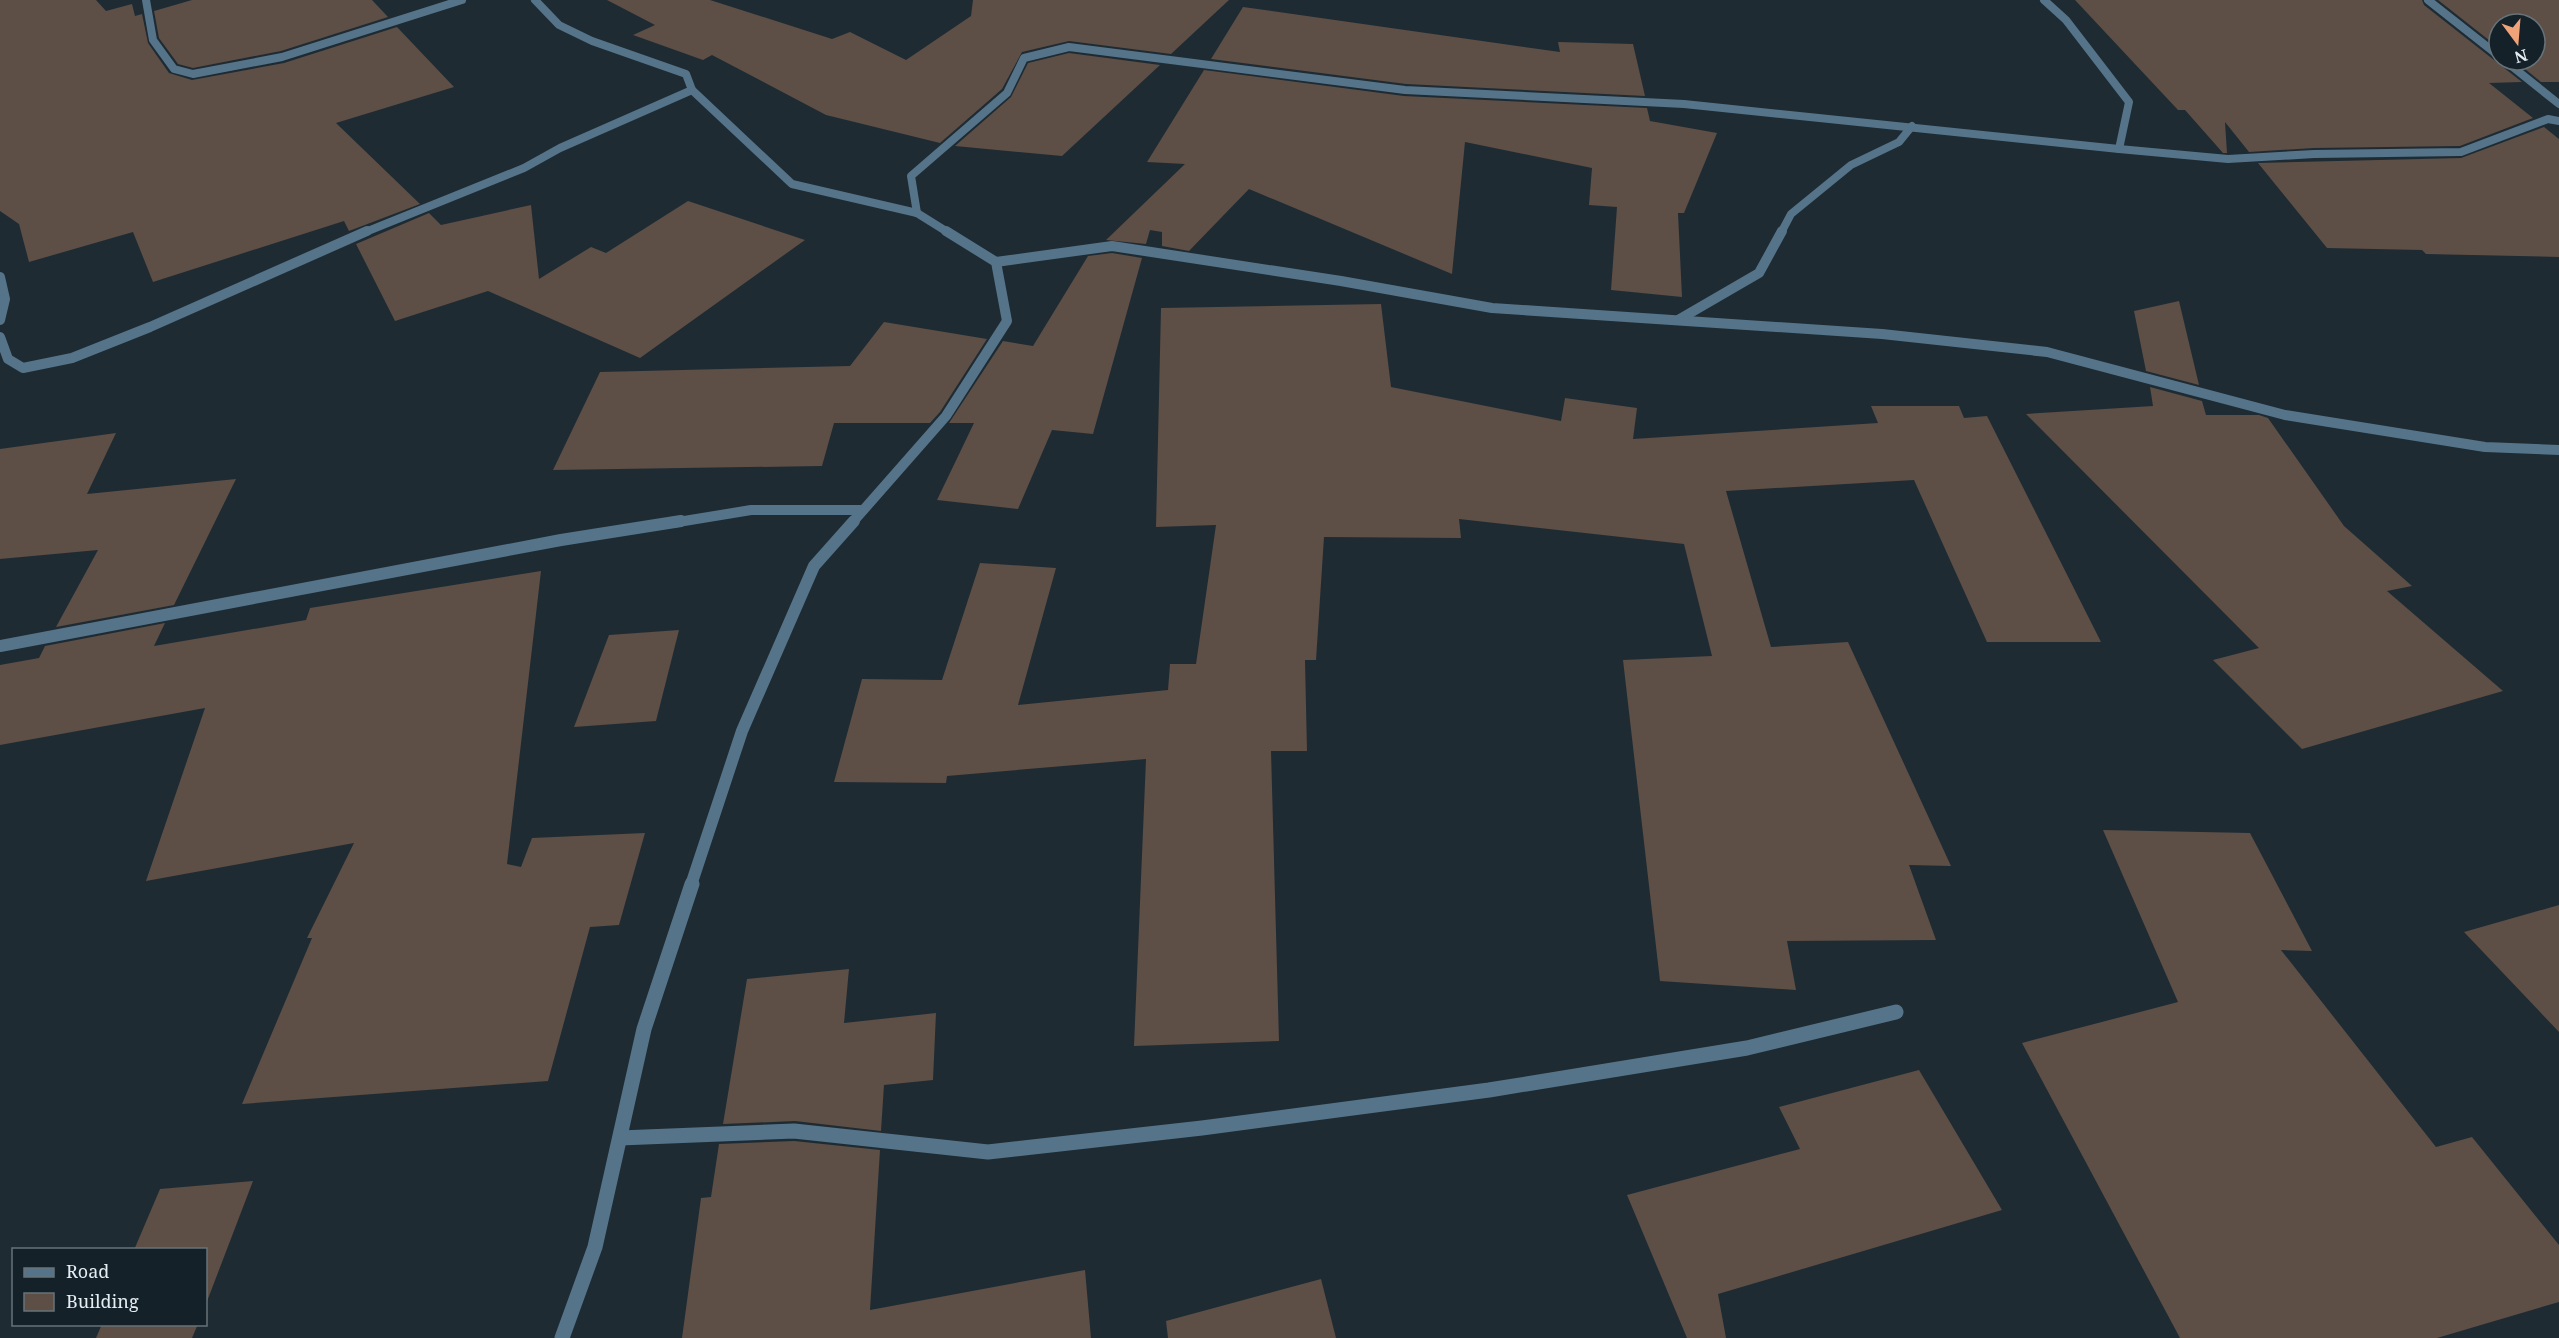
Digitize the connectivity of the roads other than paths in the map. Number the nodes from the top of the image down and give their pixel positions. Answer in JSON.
{"nodes":[{"id":1,"x":146,"y":0,"type":"edge"},
{"id":2,"x":462,"y":0,"type":"edge"},
{"id":3,"x":535,"y":0,"type":"edge"},
{"id":4,"x":2044,"y":0,"type":"edge"},
{"id":5,"x":2428,"y":0,"type":"edge"},
{"id":6,"x":2487,"y":47,"type":"edge"},
{"id":7,"x":2519,"y":72,"type":"edge"},
{"id":8,"x":692,"y":90,"type":"junction"},
{"id":9,"x":2559,"y":104,"type":"edge"},
{"id":10,"x":2559,"y":121,"type":"edge"},
{"id":11,"x":1912,"y":126,"type":"junction"},
{"id":12,"x":2119,"y":149,"type":"junction"},
{"id":13,"x":917,"y":213,"type":"junction"},
{"id":14,"x":996,"y":262,"type":"junction"},
{"id":15,"x":0,"y":277,"type":"edge"},
{"id":16,"x":0,"y":320,"type":"edge"},
{"id":17,"x":1677,"y":321,"type":"junction"},
{"id":18,"x":0,"y":337,"type":"edge"},
{"id":19,"x":2559,"y":450,"type":"edge"},
{"id":20,"x":863,"y":510,"type":"junction"},
{"id":21,"x":0,"y":646,"type":"edge"},
{"id":22,"x":1896,"y":1012,"type":"dead end"},
{"id":23,"x":620,"y":1138,"type":"junction"},
{"id":24,"x":562,"y":1338,"type":"edge"}],
"edges":[{"from":1,"to":2,"type":"street"},
{"from":3,"to":8,"type":"street"},
{"from":4,"to":12,"type":"street"},
{"from":5,"to":6,"type":"street"},
{"from":7,"to":9,"type":"street"},
{"from":8,"to":13,"type":"street"},
{"from":8,"to":18,"type":"street"},
{"from":10,"to":12,"type":"street"},
{"from":11,"to":12,"type":"street"},
{"from":11,"to":13,"type":"street"},
{"from":11,"to":17,"type":"street"},
{"from":13,"to":14,"type":"street"},
{"from":14,"to":17,"type":"street"},
{"from":14,"to":20,"type":"street"},
{"from":15,"to":16,"type":"street"},
{"from":17,"to":19,"type":"street"},
{"from":20,"to":21,"type":"street"},
{"from":20,"to":23,"type":"street"},
{"from":22,"to":23,"type":"street"},
{"from":23,"to":24,"type":"street"}]}
